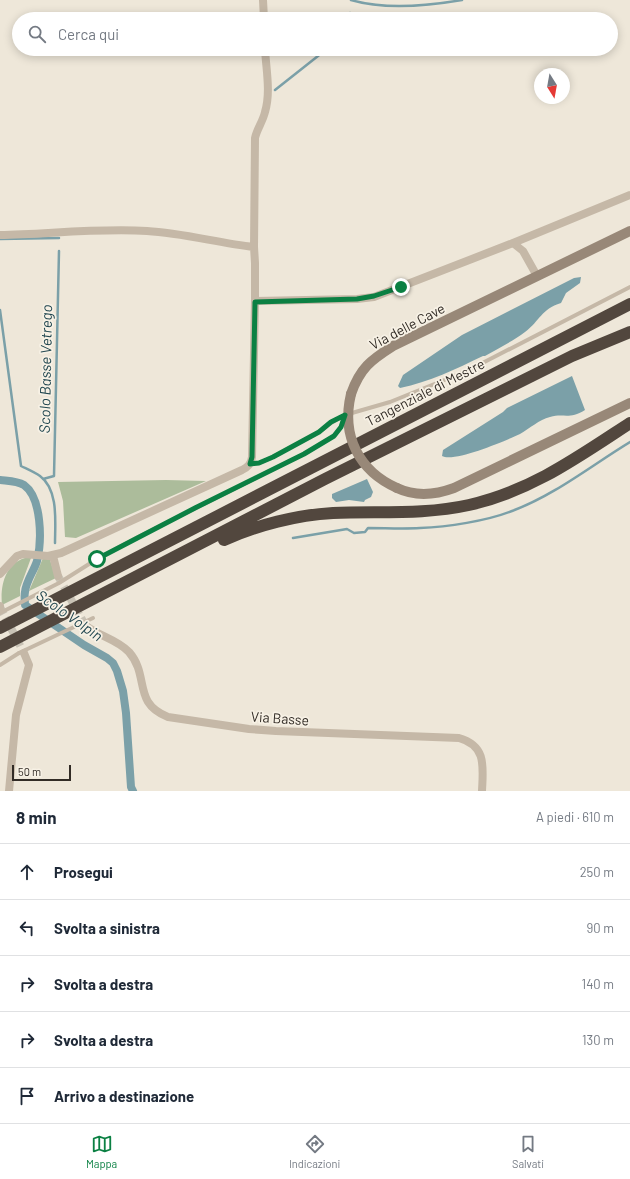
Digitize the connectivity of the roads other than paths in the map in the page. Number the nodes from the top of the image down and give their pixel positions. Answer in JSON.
{"nodes":[{"id":1,"x":263,"y":0,"type":"edge"},
{"id":2,"x":264,"y":12,"type":"edge"},
{"id":3,"x":265,"y":56,"type":"edge"},
{"id":4,"x":630,"y":195,"type":"edge"},
{"id":5,"x":630,"y":231,"type":"edge"},
{"id":6,"x":0,"y":235,"type":"edge"},
{"id":7,"x":513,"y":243,"type":"junction"},
{"id":8,"x":254,"y":247,"type":"junction"},
{"id":9,"x":537,"y":276,"type":"junction"},
{"id":10,"x":630,"y":287,"type":"edge"},
{"id":11,"x":255,"y":302,"type":"junction"},
{"id":12,"x":630,"y":304,"type":"edge"},
{"id":13,"x":630,"y":332,"type":"edge"},
{"id":14,"x":630,"y":403,"type":"edge"},
{"id":15,"x":345,"y":415,"type":"junction"},
{"id":16,"x":630,"y":423,"type":"edge"},
{"id":17,"x":250,"y":464,"type":"junction"},
{"id":18,"x":50,"y":556,"type":"junction"},
{"id":19,"x":0,"y":574,"type":"edge"},
{"id":20,"x":58,"y":579,"type":"junction"},
{"id":21,"x":126,"y":583,"type":"junction"},
{"id":22,"x":2,"y":608,"type":"edge"},
{"id":23,"x":0,"y":613,"type":"edge"},
{"id":24,"x":93,"y":618,"type":"dead end"},
{"id":25,"x":84,"y":625,"type":"tunnel mouth"},
{"id":26,"x":0,"y":628,"type":"edge"},
{"id":27,"x":0,"y":647,"type":"edge"},
{"id":28,"x":21,"y":653,"type":"junction"},
{"id":29,"x":0,"y":665,"type":"edge"},
{"id":30,"x":9,"y":791,"type":"edge"},
{"id":31,"x":482,"y":791,"type":"edge"}],
"edges":[{"from":1,"to":2,"type":"street"},
{"from":3,"to":8,"type":"street"},
{"from":4,"to":7,"type":"street"},
{"from":5,"to":9,"type":"main road","name":"Via delle Cave"},
{"from":6,"to":8,"type":"street"},
{"from":7,"to":9,"type":"street"},
{"from":7,"to":11,"type":"street"},
{"from":8,"to":11,"type":"street"},
{"from":9,"to":14,"type":"main road","name":"Via delle Cave","bridge":true},
{"from":10,"to":15,"type":"lane"},
{"from":11,"to":17,"type":"street"},
{"from":12,"to":26,"type":"highway","name":"Tangenziale di Mestre"},
{"from":13,"to":21,"type":"highway"},
{"from":15,"to":17,"type":"lane"},
{"from":15,"to":20,"type":"lane"},
{"from":16,"to":21,"type":"highway"},
{"from":17,"to":18,"type":"street"},
{"from":18,"to":19,"type":"street"},
{"from":18,"to":20,"type":"street"},
{"from":20,"to":22,"type":"lane"},
{"from":21,"to":27,"type":"highway"},
{"from":22,"to":23,"type":"lane"},
{"from":24,"to":28,"type":"lane","bridge":true},
{"from":25,"to":31,"type":"street","name":"Via Basse"},
{"from":28,"to":29,"type":"lane"},
{"from":28,"to":30,"type":"street"}]}
